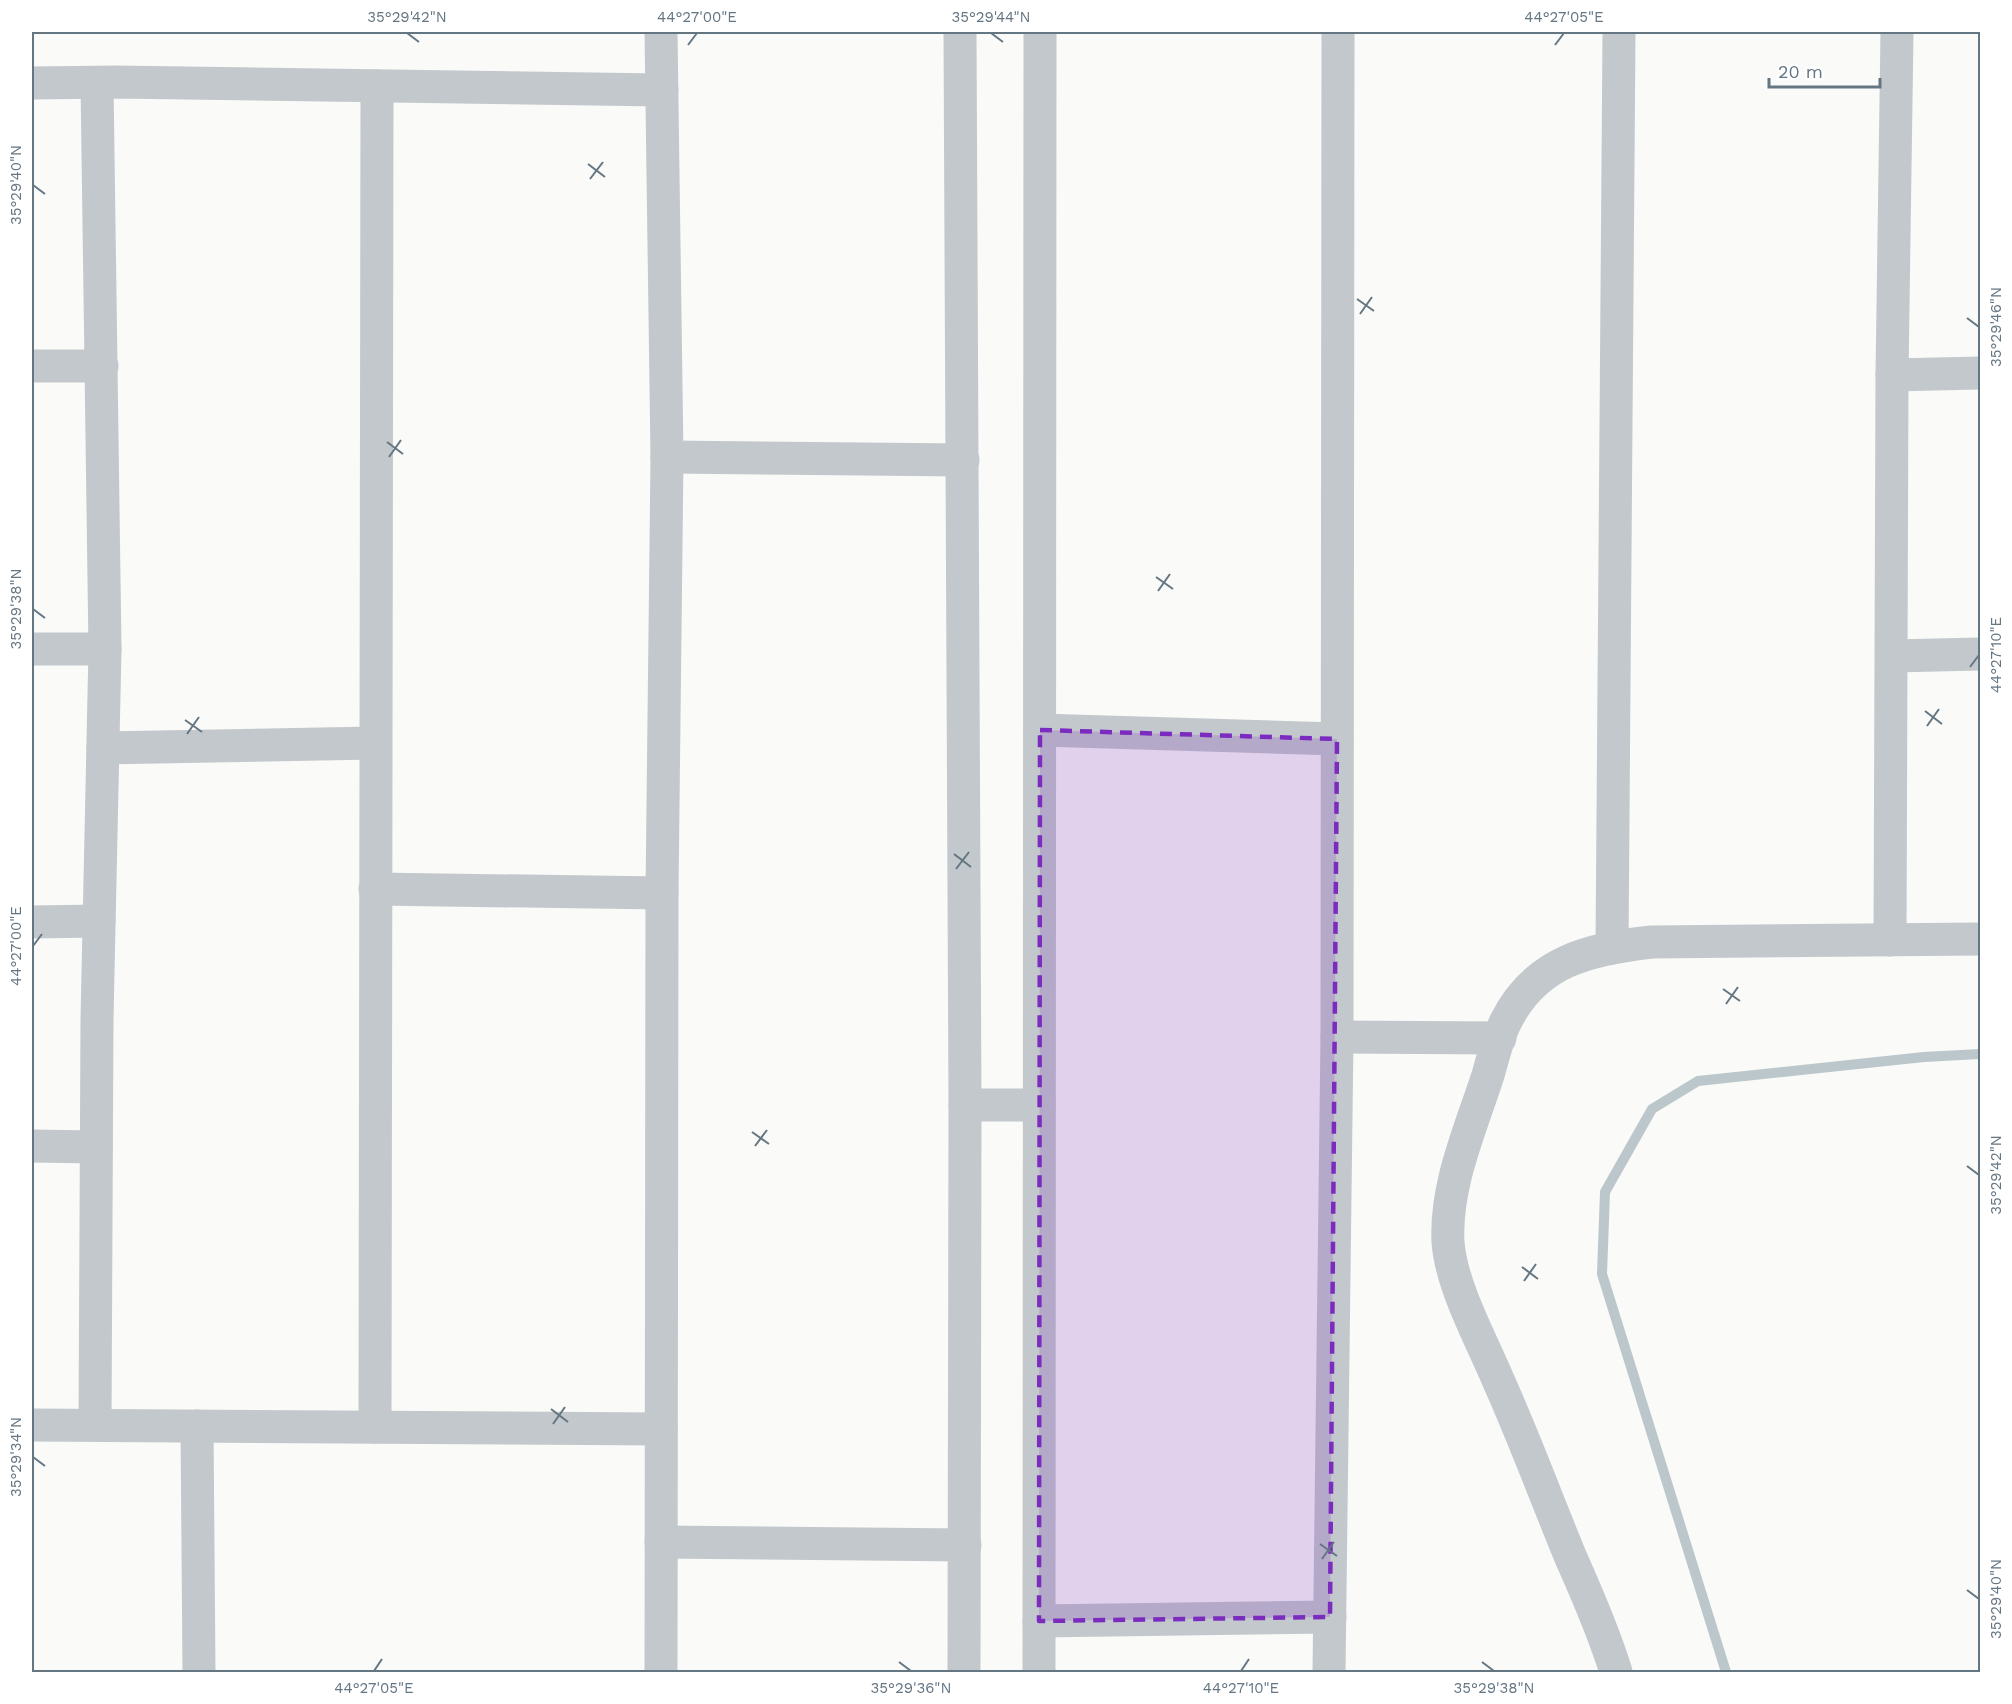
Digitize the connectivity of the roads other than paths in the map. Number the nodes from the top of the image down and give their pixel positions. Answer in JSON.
{"nodes":[{"id":1,"x":661,"y":32,"type":"edge"},
{"id":2,"x":960,"y":32,"type":"edge"},
{"id":3,"x":1040,"y":32,"type":"edge"},
{"id":4,"x":1338,"y":32,"type":"edge"},
{"id":5,"x":1619,"y":32,"type":"edge"},
{"id":6,"x":1897,"y":32,"type":"edge"},
{"id":7,"x":32,"y":83,"type":"edge"},
{"id":8,"x":97,"y":83,"type":"junction"},
{"id":9,"x":377,"y":86,"type":"junction"},
{"id":10,"x":662,"y":90,"type":"junction"},
{"id":11,"x":32,"y":366,"type":"edge"},
{"id":12,"x":102,"y":366,"type":"junction"},
{"id":13,"x":1980,"y":373,"type":"edge"},
{"id":14,"x":1892,"y":375,"type":"junction"},
{"id":15,"x":667,"y":457,"type":"junction"},
{"id":16,"x":963,"y":460,"type":"junction"},
{"id":17,"x":32,"y":649,"type":"edge"},
{"id":18,"x":105,"y":649,"type":"junction"},
{"id":19,"x":1980,"y":654,"type":"edge"},
{"id":20,"x":1893,"y":656,"type":"junction"},
{"id":21,"x":1040,"y":730,"type":"junction"},
{"id":22,"x":1337,"y":739,"type":"junction"},
{"id":23,"x":375,"y":743,"type":"junction"},
{"id":24,"x":103,"y":748,"type":"junction"},
{"id":25,"x":375,"y":889,"type":"junction"},
{"id":26,"x":662,"y":893,"type":"junction"},
{"id":27,"x":99,"y":921,"type":"junction"},
{"id":28,"x":32,"y":922,"type":"edge"},
{"id":29,"x":1980,"y":939,"type":"edge"},
{"id":30,"x":1890,"y":940,"type":"junction"},
{"id":31,"x":1612,"y":948,"type":"junction"},
{"id":32,"x":1337,"y":1037,"type":"junction"},
{"id":33,"x":1500,"y":1038,"type":"junction"},
{"id":34,"x":965,"y":1105,"type":"junction"},
{"id":35,"x":1039,"y":1105,"type":"junction"},
{"id":36,"x":32,"y":1146,"type":"edge"},
{"id":37,"x":96,"y":1147,"type":"junction"},
{"id":38,"x":32,"y":1425,"type":"edge"},
{"id":39,"x":95,"y":1425,"type":"junction"},
{"id":40,"x":197,"y":1426,"type":"junction"},
{"id":41,"x":375,"y":1428,"type":"junction"},
{"id":42,"x":661,"y":1429,"type":"junction"},
{"id":43,"x":661,"y":1542,"type":"junction"},
{"id":44,"x":965,"y":1545,"type":"junction"},
{"id":45,"x":1329,"y":1617,"type":"junction"},
{"id":46,"x":1039,"y":1621,"type":"junction"},
{"id":47,"x":199,"y":1672,"type":"edge"},
{"id":48,"x":661,"y":1672,"type":"edge"},
{"id":49,"x":964,"y":1672,"type":"edge"},
{"id":50,"x":1039,"y":1672,"type":"edge"},
{"id":51,"x":1329,"y":1672,"type":"edge"},
{"id":52,"x":1617,"y":1672,"type":"edge"}],
"edges":[{"from":1,"to":10,"type":"street"},
{"from":2,"to":16,"type":"street"},
{"from":3,"to":21,"type":"street"},
{"from":4,"to":22,"type":"street"},
{"from":5,"to":31,"type":"street"},
{"from":6,"to":14,"type":"street"},
{"from":7,"to":8,"type":"street"},
{"from":8,"to":9,"type":"street"},
{"from":8,"to":12,"type":"street"},
{"from":9,"to":10,"type":"street"},
{"from":9,"to":23,"type":"street"},
{"from":10,"to":15,"type":"street"},
{"from":11,"to":12,"type":"street"},
{"from":12,"to":18,"type":"street"},
{"from":13,"to":14,"type":"street"},
{"from":14,"to":20,"type":"street"},
{"from":15,"to":16,"type":"street"},
{"from":15,"to":26,"type":"street"},
{"from":16,"to":34,"type":"street"},
{"from":17,"to":18,"type":"street"},
{"from":18,"to":24,"type":"street"},
{"from":19,"to":20,"type":"street"},
{"from":20,"to":30,"type":"street"},
{"from":21,"to":22,"type":"street"},
{"from":21,"to":35,"type":"street"},
{"from":22,"to":32,"type":"street"},
{"from":23,"to":24,"type":"street"},
{"from":23,"to":25,"type":"street"},
{"from":24,"to":27,"type":"street"},
{"from":25,"to":26,"type":"street"},
{"from":25,"to":41,"type":"street"},
{"from":26,"to":42,"type":"street"},
{"from":27,"to":28,"type":"street"},
{"from":27,"to":37,"type":"street"},
{"from":29,"to":30,"type":"street"},
{"from":30,"to":31,"type":"street"},
{"from":31,"to":33,"type":"street"},
{"from":32,"to":33,"type":"street"},
{"from":32,"to":45,"type":"street"},
{"from":33,"to":52,"type":"street"},
{"from":34,"to":35,"type":"street"},
{"from":34,"to":44,"type":"street"},
{"from":35,"to":46,"type":"street"},
{"from":36,"to":37,"type":"street"},
{"from":37,"to":39,"type":"street"},
{"from":38,"to":39,"type":"street"},
{"from":39,"to":40,"type":"street"},
{"from":40,"to":41,"type":"street"},
{"from":40,"to":47,"type":"street"},
{"from":41,"to":42,"type":"street"},
{"from":42,"to":43,"type":"street"},
{"from":43,"to":44,"type":"street"},
{"from":43,"to":48,"type":"street"},
{"from":44,"to":49,"type":"street"},
{"from":45,"to":46,"type":"street"},
{"from":45,"to":51,"type":"street"},
{"from":46,"to":50,"type":"street"}]}
